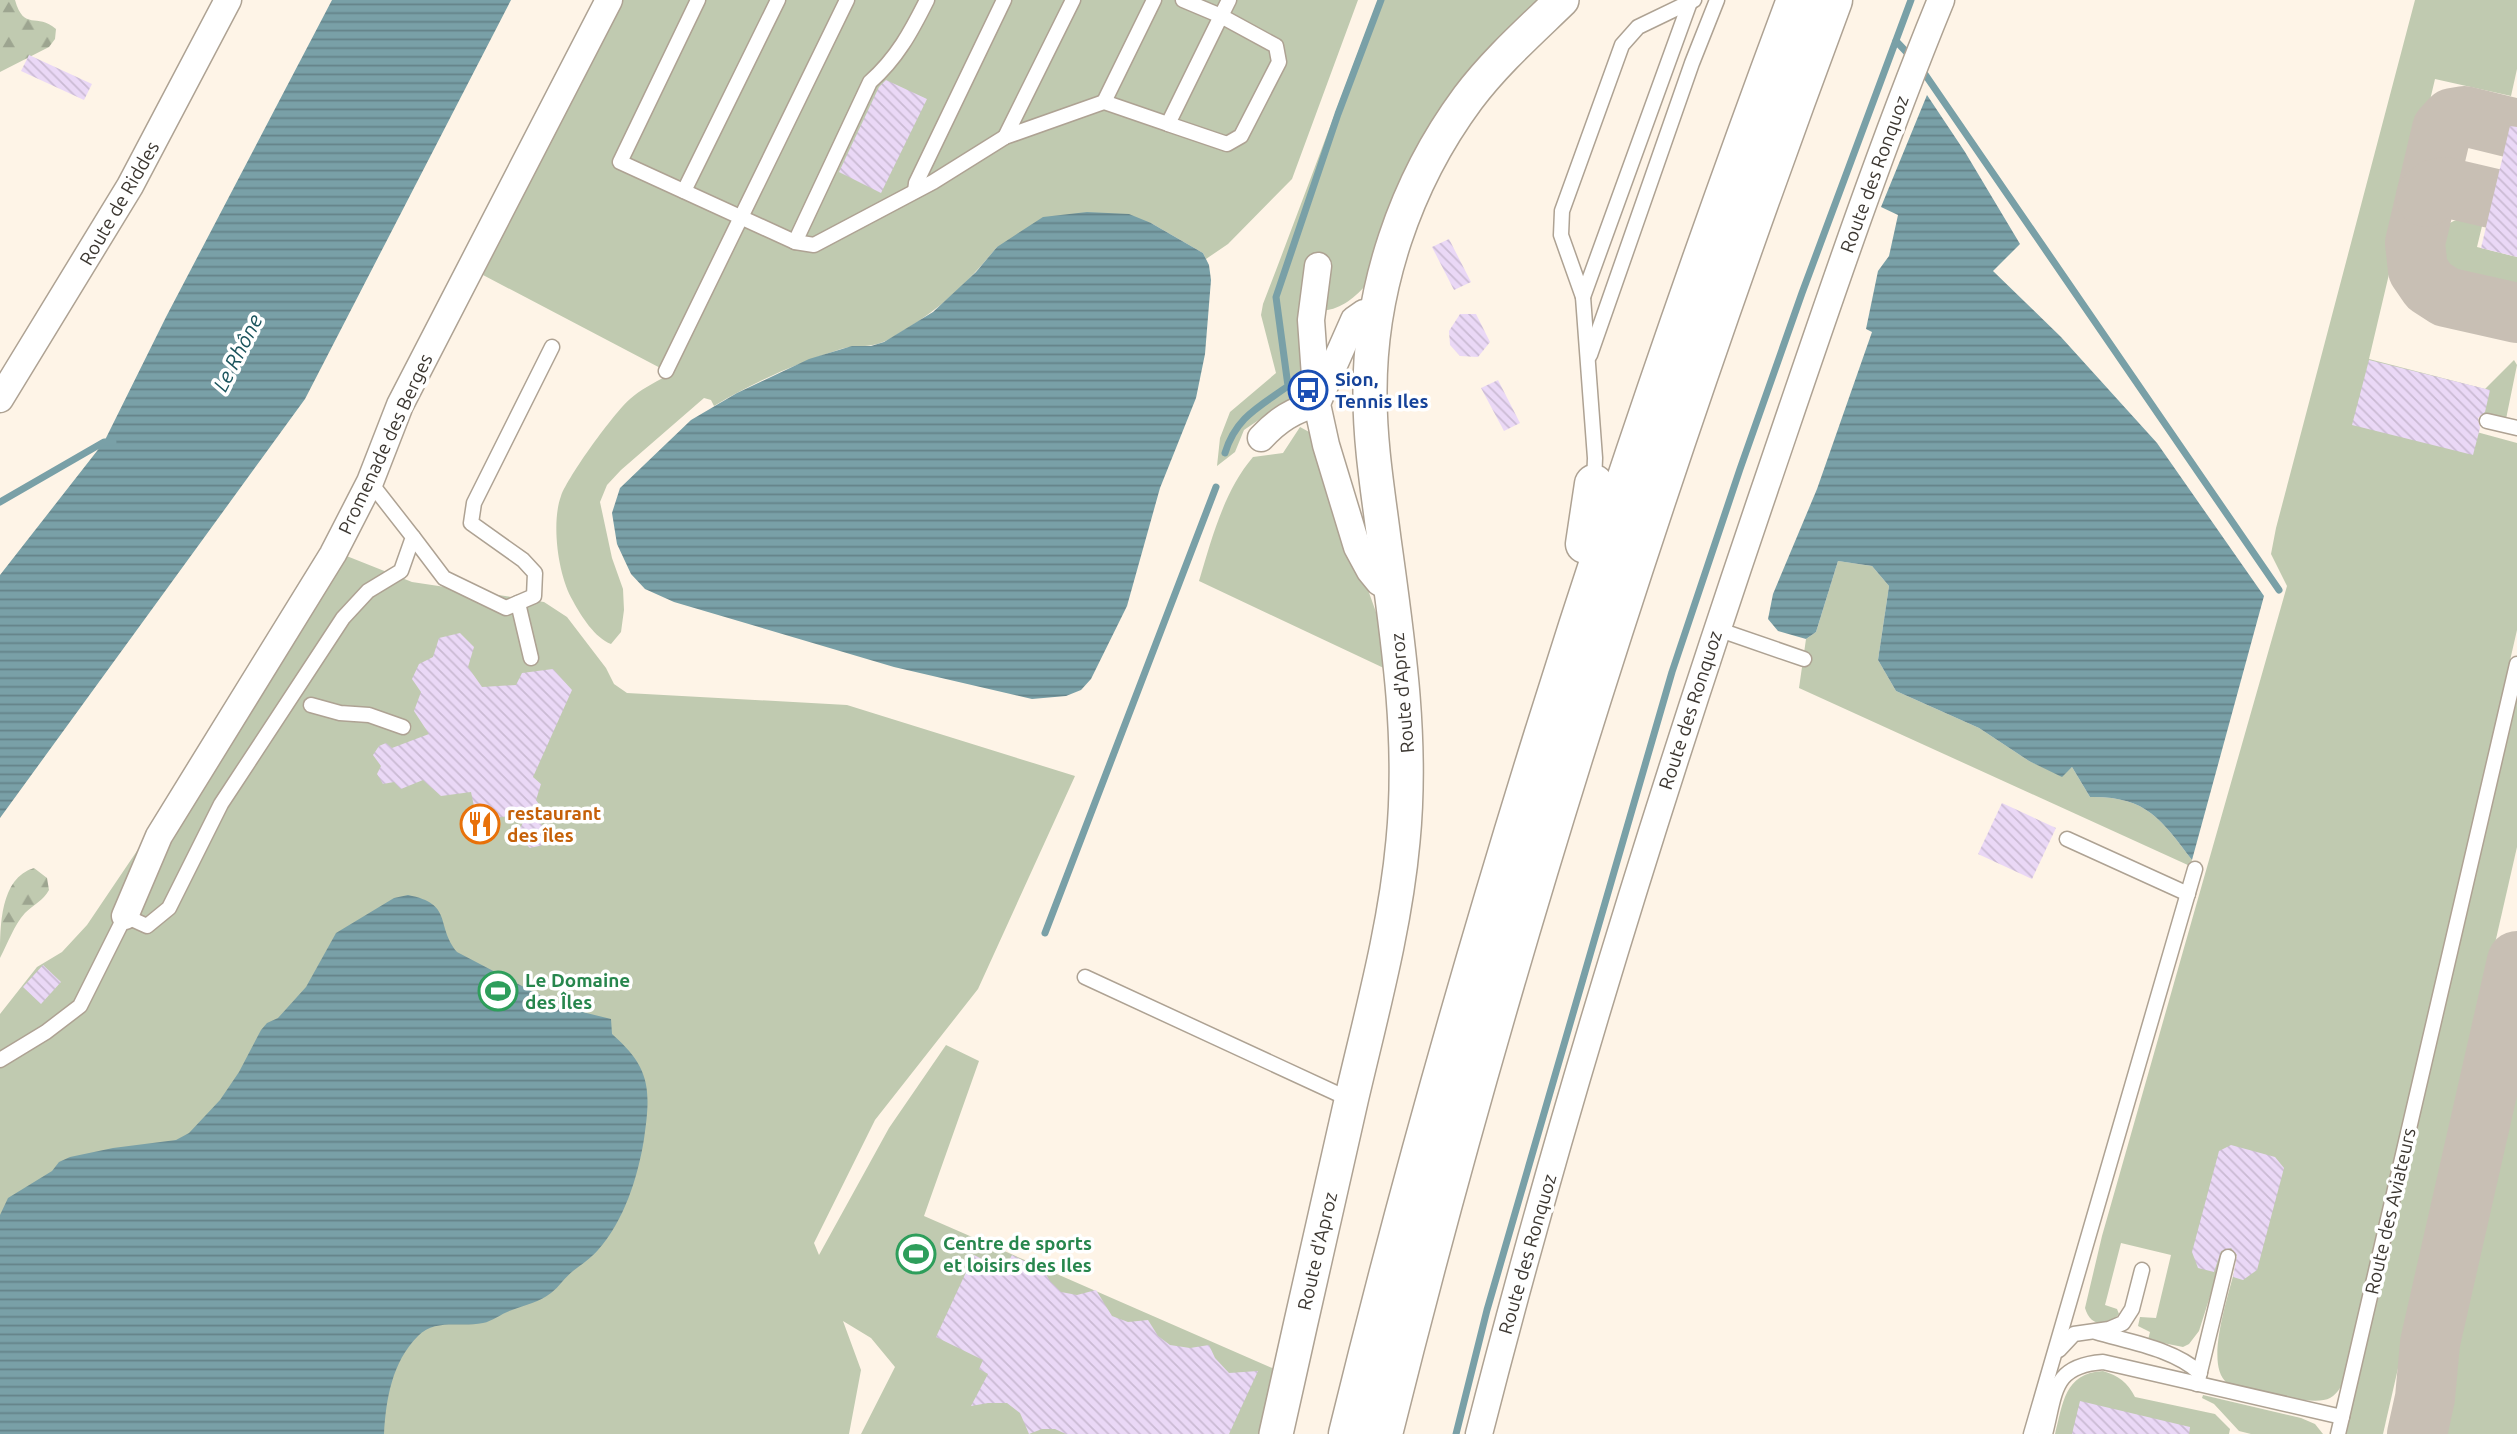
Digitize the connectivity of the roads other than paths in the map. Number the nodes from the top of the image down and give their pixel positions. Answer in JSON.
{"nodes":[{"id":1,"x":228,"y":0,"type":"edge"},
{"id":2,"x":609,"y":0,"type":"edge"},
{"id":3,"x":698,"y":0,"type":"edge"},
{"id":4,"x":778,"y":0,"type":"edge"},
{"id":5,"x":847,"y":0,"type":"edge"},
{"id":6,"x":927,"y":0,"type":"edge"},
{"id":7,"x":1004,"y":0,"type":"edge"},
{"id":8,"x":1073,"y":0,"type":"edge"},
{"id":9,"x":1154,"y":0,"type":"edge"},
{"id":10,"x":1183,"y":0,"type":"edge"},
{"id":11,"x":1229,"y":0,"type":"edge"},
{"id":12,"x":1562,"y":0,"type":"edge"},
{"id":13,"x":1717,"y":0,"type":"edge"},
{"id":14,"x":1796,"y":0,"type":"edge"},
{"id":15,"x":1833,"y":0,"type":"edge"},
{"id":16,"x":1941,"y":0,"type":"edge"},
{"id":17,"x":1692,"y":1,"type":"edge"},
{"id":18,"x":1221,"y":16,"type":"junction"},
{"id":19,"x":1104,"y":102,"type":"junction"},
{"id":20,"x":1168,"y":124,"type":"junction"},
{"id":21,"x":1005,"y":136,"type":"junction"},
{"id":22,"x":684,"y":191,"type":"junction"},
{"id":23,"x":915,"y":191,"type":"junction"},
{"id":24,"x":741,"y":217,"type":"junction"},
{"id":25,"x":795,"y":242,"type":"junction"},
{"id":26,"x":1318,"y":266,"type":"dead end"},
{"id":27,"x":1583,"y":297,"type":"junction"},
{"id":28,"x":1377,"y":312,"type":"junction"},
{"id":29,"x":552,"y":347,"type":"dead end"},
{"id":30,"x":1588,"y":362,"type":"junction"},
{"id":31,"x":666,"y":371,"type":"dead end"},
{"id":32,"x":0,"y":399,"type":"edge"},
{"id":33,"x":1317,"y":404,"type":"junction"},
{"id":34,"x":2487,"y":421,"type":"dead end"},
{"id":35,"x":2517,"y":428,"type":"edge"},
{"id":36,"x":1261,"y":438,"type":"dead end"},
{"id":37,"x":370,"y":482,"type":"junction"},
{"id":38,"x":1594,"y":484,"type":"joint"},
{"id":39,"x":413,"y":537,"type":"junction"},
{"id":40,"x":1391,"y":589,"type":"junction"},
{"id":41,"x":517,"y":603,"type":"junction"},
{"id":42,"x":1717,"y":629,"type":"junction"},
{"id":43,"x":531,"y":658,"type":"dead end"},
{"id":44,"x":1804,"y":659,"type":"dead end"},
{"id":45,"x":2517,"y":664,"type":"edge"},
{"id":46,"x":312,"y":705,"type":"dead end"},
{"id":47,"x":403,"y":727,"type":"dead end"},
{"id":48,"x":1535,"y":764,"type":"junction"},
{"id":49,"x":2067,"y":839,"type":"dead end"},
{"id":50,"x":2195,"y":869,"type":"dead end"},
{"id":51,"x":2188,"y":894,"type":"junction"},
{"id":52,"x":125,"y":916,"type":"junction"},
{"id":53,"x":1085,"y":977,"type":"dead end"},
{"id":54,"x":0,"y":1060,"type":"edge"},
{"id":55,"x":1351,"y":1100,"type":"junction"},
{"id":56,"x":2228,"y":1257,"type":"dead end"},
{"id":57,"x":2142,"y":1270,"type":"dead end"},
{"id":58,"x":2091,"y":1331,"type":"junction"},
{"id":59,"x":2056,"y":1353,"type":"junction"},
{"id":60,"x":2199,"y":1379,"type":"junction"},
{"id":61,"x":2342,"y":1417,"type":"junction"},
{"id":62,"x":1276,"y":1434,"type":"edge"},
{"id":63,"x":1348,"y":1434,"type":"edge"},
{"id":64,"x":1383,"y":1434,"type":"edge"},
{"id":65,"x":1479,"y":1434,"type":"edge"},
{"id":66,"x":2031,"y":1434,"type":"edge"},
{"id":67,"x":2045,"y":1434,"type":"edge"},
{"id":68,"x":2338,"y":1434,"type":"edge"}],
"edges":[{"from":1,"to":32,"type":"street","name":"Route de Riddes"},
{"from":2,"to":37,"type":"street","name":"Promenade des Berges"},
{"from":3,"to":22,"type":"lane"},
{"from":4,"to":22,"type":"lane"},
{"from":5,"to":24,"type":"lane"},
{"from":6,"to":25,"type":"lane"},
{"from":7,"to":23,"type":"lane"},
{"from":8,"to":21,"type":"lane"},
{"from":9,"to":19,"type":"lane"},
{"from":10,"to":18,"type":"lane"},
{"from":11,"to":18,"type":"lane"},
{"from":12,"to":28,"type":"street","name":"Route d'Aproz"},
{"from":13,"to":30,"type":"lane"},
{"from":14,"to":48,"type":"highway"},
{"from":15,"to":64,"type":"highway"},
{"from":16,"to":42,"type":"street","name":"Route des Ronquoz"},
{"from":17,"to":27,"type":"lane"},
{"from":17,"to":27,"type":"lane"},
{"from":18,"to":20,"type":"lane"},
{"from":18,"to":20,"type":"lane"},
{"from":19,"to":20,"type":"lane"},
{"from":19,"to":21,"type":"lane"},
{"from":21,"to":23,"type":"lane"},
{"from":22,"to":24,"type":"lane"},
{"from":23,"to":25,"type":"lane"},
{"from":24,"to":25,"type":"lane"},
{"from":24,"to":31,"type":"lane"},
{"from":26,"to":33,"type":"street"},
{"from":27,"to":30,"type":"lane"},
{"from":28,"to":33,"type":"street"},
{"from":28,"to":40,"type":"street","name":"Route d'Aproz"},
{"from":29,"to":41,"type":"lane"},
{"from":30,"to":38,"type":"lane"},
{"from":33,"to":36,"type":"street"},
{"from":33,"to":40,"type":"street"},
{"from":34,"to":35,"type":"lane"},
{"from":37,"to":39,"type":"lane"},
{"from":37,"to":52,"type":"street","name":"Promenade des Berges"},
{"from":38,"to":48,"type":"highway"},
{"from":39,"to":41,"type":"lane"},
{"from":39,"to":52,"type":"lane"},
{"from":40,"to":55,"type":"street","name":"Route d'Aproz"},
{"from":41,"to":43,"type":"lane"},
{"from":42,"to":44,"type":"lane"},
{"from":42,"to":65,"type":"street","name":"Route des Ronquoz"},
{"from":45,"to":61,"type":"lane","name":"Route des Aviateurs"},
{"from":46,"to":47,"type":"lane"},
{"from":48,"to":63,"type":"highway"},
{"from":49,"to":51,"type":"lane"},
{"from":50,"to":51,"type":"lane"},
{"from":51,"to":59,"type":"lane"},
{"from":52,"to":54,"type":"lane"},
{"from":53,"to":55,"type":"lane"},
{"from":55,"to":62,"type":"street","name":"Route d'Aproz"},
{"from":56,"to":60,"type":"lane"},
{"from":57,"to":58,"type":"lane"},
{"from":58,"to":59,"type":"lane"},
{"from":58,"to":60,"type":"lane"},
{"from":59,"to":66,"type":"lane"},
{"from":60,"to":61,"type":"lane"},
{"from":60,"to":67,"type":"lane"},
{"from":61,"to":68,"type":"lane","name":"Route des Aviateurs"}]}
